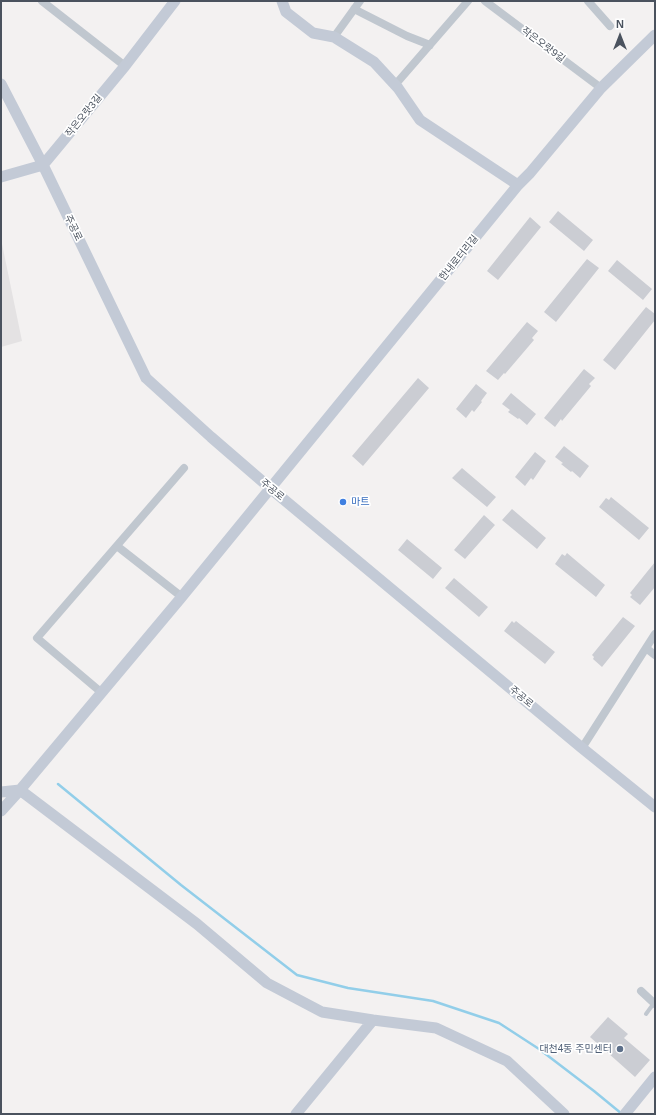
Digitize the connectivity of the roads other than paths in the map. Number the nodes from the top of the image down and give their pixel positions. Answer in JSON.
{"nodes":[{"id":1,"x":42,"y":1,"type":"edge"},
{"id":2,"x":282,"y":1,"type":"edge"},
{"id":3,"x":360,"y":1,"type":"edge"},
{"id":4,"x":468,"y":1,"type":"edge"},
{"id":5,"x":485,"y":1,"type":"edge"},
{"id":6,"x":588,"y":1,"type":"edge"},
{"id":7,"x":173,"y":2,"type":"edge"},
{"id":8,"x":354,"y":9,"type":"junction"},
{"id":9,"x":610,"y":26,"type":"dead end"},
{"id":10,"x":655,"y":35,"type":"edge"},
{"id":11,"x":334,"y":37,"type":"junction"},
{"id":12,"x":430,"y":45,"type":"junction"},
{"id":13,"x":125,"y":66,"type":"junction"},
{"id":14,"x":1,"y":84,"type":"edge"},
{"id":15,"x":395,"y":85,"type":"junction"},
{"id":16,"x":601,"y":88,"type":"junction"},
{"id":17,"x":43,"y":165,"type":"junction"},
{"id":18,"x":1,"y":176,"type":"edge"},
{"id":19,"x":518,"y":185,"type":"junction"},
{"id":20,"x":184,"y":468,"type":"dead end"},
{"id":21,"x":270,"y":488,"type":"junction"},
{"id":22,"x":117,"y":546,"type":"junction"},
{"id":23,"x":182,"y":597,"type":"junction"},
{"id":24,"x":655,"y":634,"type":"edge"},
{"id":25,"x":646,"y":648,"type":"junction"},
{"id":26,"x":655,"y":654,"type":"edge"},
{"id":27,"x":102,"y":693,"type":"junction"},
{"id":28,"x":582,"y":748,"type":"junction"},
{"id":29,"x":20,"y":790,"type":"junction"},
{"id":30,"x":1,"y":792,"type":"edge"},
{"id":31,"x":655,"y":807,"type":"edge"},
{"id":32,"x":1,"y":811,"type":"edge"},
{"id":33,"x":641,"y":991,"type":"dead end"},
{"id":34,"x":654,"y":1004,"type":"edge"},
{"id":35,"x":646,"y":1014,"type":"dead end"},
{"id":36,"x":373,"y":1020,"type":"junction"},
{"id":37,"x":655,"y":1077,"type":"edge"},
{"id":38,"x":296,"y":1114,"type":"edge"},
{"id":39,"x":564,"y":1114,"type":"edge"},
{"id":40,"x":625,"y":1114,"type":"edge"}],
"edges":[{"from":1,"to":13,"type":"street"},
{"from":2,"to":11,"type":"street"},
{"from":3,"to":8,"type":"street"},
{"from":4,"to":12,"type":"street"},
{"from":5,"to":16,"type":"street","name":"작은오랏9길"},
{"from":6,"to":9,"type":"street"},
{"from":7,"to":13,"type":"street","name":"작은오랏3길"},
{"from":8,"to":11,"type":"street"},
{"from":8,"to":12,"type":"street"},
{"from":10,"to":16,"type":"street","name":"한내로터리길"},
{"from":11,"to":15,"type":"street"},
{"from":12,"to":15,"type":"street"},
{"from":13,"to":17,"type":"street","name":"작은오랏3길"},
{"from":14,"to":17,"type":"street","name":"주공로"},
{"from":15,"to":19,"type":"street"},
{"from":16,"to":19,"type":"street","name":"한내로터리길"},
{"from":17,"to":18,"type":"street"},
{"from":17,"to":21,"type":"street","name":"주공로"},
{"from":19,"to":21,"type":"street","name":"한내로터리길"},
{"from":20,"to":22,"type":"street"},
{"from":21,"to":23,"type":"street","name":"한내로터리길"},
{"from":21,"to":28,"type":"street","name":"주공로"},
{"from":22,"to":23,"type":"street"},
{"from":22,"to":27,"type":"street"},
{"from":23,"to":27,"type":"street","name":"한내로터리길"},
{"from":24,"to":25,"type":"street"},
{"from":25,"to":26,"type":"street"},
{"from":25,"to":28,"type":"street"},
{"from":27,"to":29,"type":"street","name":"한내로터리길"},
{"from":28,"to":31,"type":"street","name":"주공로"},
{"from":29,"to":30,"type":"street"},
{"from":29,"to":32,"type":"street","name":"한내로터리길"},
{"from":29,"to":36,"type":"street"},
{"from":33,"to":34,"type":"street"},
{"from":34,"to":35,"type":"lane"},
{"from":36,"to":38,"type":"street"},
{"from":36,"to":39,"type":"street"},
{"from":37,"to":40,"type":"street"}]}
